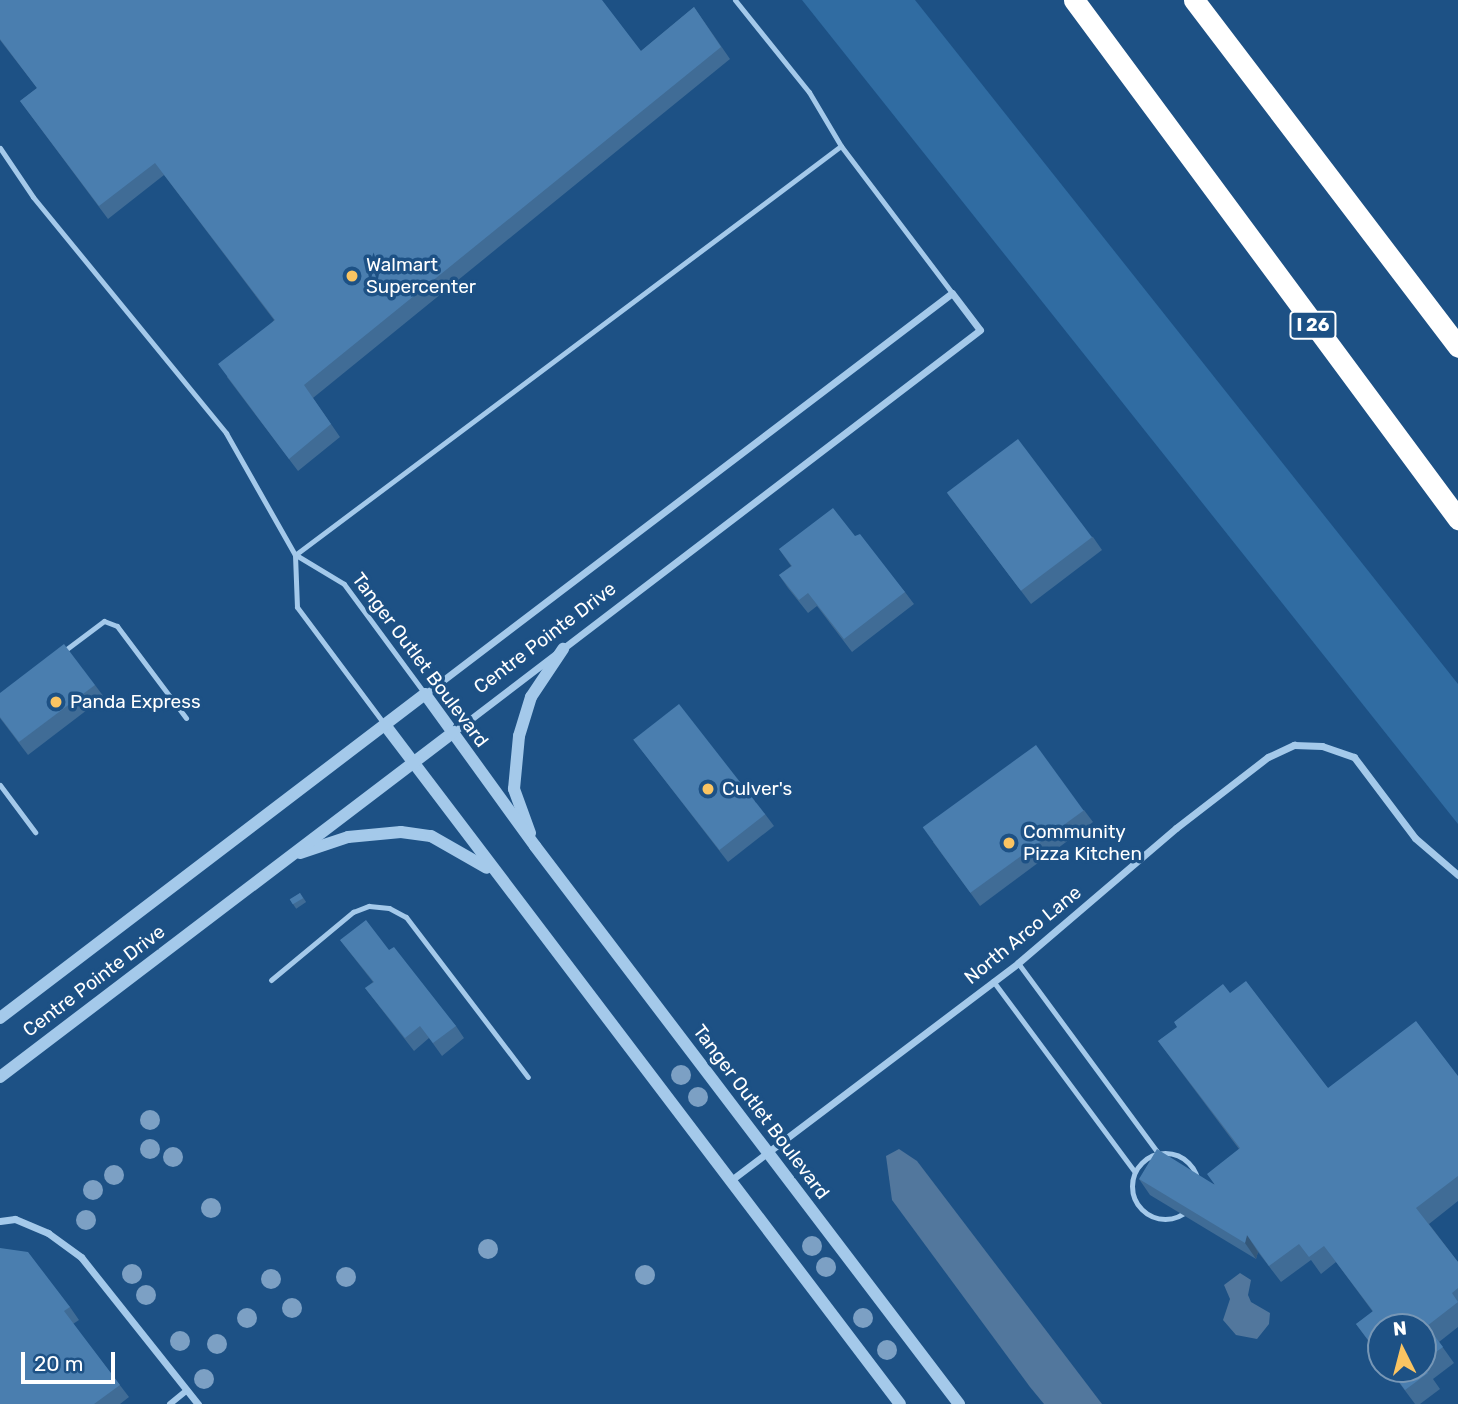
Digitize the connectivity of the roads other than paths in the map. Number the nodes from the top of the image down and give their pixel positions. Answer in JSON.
{"nodes":[{"id":1,"x":735,"y":0,"type":"edge"},
{"id":2,"x":1059,"y":0,"type":"edge"},
{"id":3,"x":1074,"y":0,"type":"edge"},
{"id":4,"x":1194,"y":0,"type":"edge"},
{"id":5,"x":1168,"y":130,"type":"junction"},
{"id":6,"x":841,"y":146,"type":"junction"},
{"id":7,"x":0,"y":148,"type":"edge"},
{"id":8,"x":951,"y":293,"type":"junction"},
{"id":9,"x":1458,"y":346,"type":"edge"},
{"id":10,"x":1458,"y":519,"type":"edge"},
{"id":11,"x":295,"y":555,"type":"junction"},
{"id":12,"x":563,"y":649,"type":"junction"},
{"id":13,"x":52,"y":660,"type":"edge"},
{"id":14,"x":425,"y":694,"type":"junction"},
{"id":15,"x":186,"y":718,"type":"dead end"},
{"id":16,"x":385,"y":725,"type":"junction"},
{"id":17,"x":451,"y":734,"type":"junction"},
{"id":18,"x":413,"y":763,"type":"junction"},
{"id":19,"x":0,"y":785,"type":"edge"},
{"id":20,"x":35,"y":832,"type":"dead end"},
{"id":21,"x":535,"y":846,"type":"junction"},
{"id":22,"x":290,"y":856,"type":"junction"},
{"id":23,"x":496,"y":874,"type":"junction"},
{"id":24,"x":1458,"y":875,"type":"edge"},
{"id":25,"x":1018,"y":963,"type":"junction"},
{"id":26,"x":271,"y":979,"type":"dead end"},
{"id":27,"x":993,"y":981,"type":"junction"},
{"id":28,"x":0,"y":1018,"type":"edge"},
{"id":29,"x":0,"y":1077,"type":"edge"},
{"id":30,"x":528,"y":1077,"type":"dead end"},
{"id":31,"x":767,"y":1151,"type":"junction"},
{"id":32,"x":1158,"y":1153,"type":"junction"},
{"id":33,"x":1134,"y":1171,"type":"junction"},
{"id":34,"x":730,"y":1181,"type":"junction"},
{"id":35,"x":0,"y":1221,"type":"edge"},
{"id":36,"x":187,"y":1390,"type":"junction"},
{"id":37,"x":170,"y":1404,"type":"edge"},
{"id":38,"x":198,"y":1404,"type":"edge"},
{"id":39,"x":900,"y":1404,"type":"edge"},
{"id":40,"x":959,"y":1404,"type":"edge"}],
"edges":[{"from":1,"to":6,"type":"lane"},
{"from":2,"to":5,"type":"highway"},
{"from":3,"to":5,"type":"highway","number":"I 26"},
{"from":4,"to":9,"type":"highway"},
{"from":5,"to":10,"type":"highway","number":"I 26"},
{"from":6,"to":8,"type":"lane"},
{"from":6,"to":11,"type":"lane"},
{"from":7,"to":11,"type":"lane"},
{"from":8,"to":12,"type":"street","name":"Centre Pointe Drive"},
{"from":8,"to":14,"type":"street","name":"Centre Pointe Drive"},
{"from":11,"to":14,"type":"lane","name":"Tanger Outlet Boulevard"},
{"from":11,"to":16,"type":"lane"},
{"from":12,"to":17,"type":"street","name":"Centre Pointe Drive"},
{"from":12,"to":21,"type":"street"},
{"from":13,"to":15,"type":"lane"},
{"from":14,"to":16,"type":"street","name":"Centre Pointe Drive"},
{"from":14,"to":17,"type":"street","name":"Tanger Outlet Boulevard"},
{"from":16,"to":18,"type":"street"},
{"from":16,"to":28,"type":"street","name":"Centre Pointe Drive"},
{"from":17,"to":18,"type":"street","name":"Centre Pointe Drive"},
{"from":17,"to":21,"type":"street","name":"Tanger Outlet Boulevard"},
{"from":18,"to":22,"type":"street","name":"Centre Pointe Drive"},
{"from":18,"to":23,"type":"street"},
{"from":19,"to":20,"type":"lane"},
{"from":21,"to":31,"type":"street","name":"Tanger Outlet Boulevard"},
{"from":22,"to":23,"type":"street"},
{"from":22,"to":29,"type":"street","name":"Centre Pointe Drive"},
{"from":23,"to":34,"type":"street"},
{"from":24,"to":25,"type":"street","name":"North Arco Lane"},
{"from":25,"to":27,"type":"street","name":"North Arco Lane"},
{"from":25,"to":32,"type":"lane"},
{"from":26,"to":30,"type":"lane"},
{"from":27,"to":31,"type":"street","name":"North Arco Lane"},
{"from":27,"to":33,"type":"lane"},
{"from":31,"to":34,"type":"street","name":"North Arco Lane"},
{"from":31,"to":40,"type":"street","name":"Tanger Outlet Boulevard"},
{"from":32,"to":33,"type":"lane"},
{"from":32,"to":33,"type":"lane"},
{"from":34,"to":39,"type":"street"},
{"from":35,"to":36,"type":"street"},
{"from":36,"to":37,"type":"street"},
{"from":36,"to":38,"type":"street"}]}
